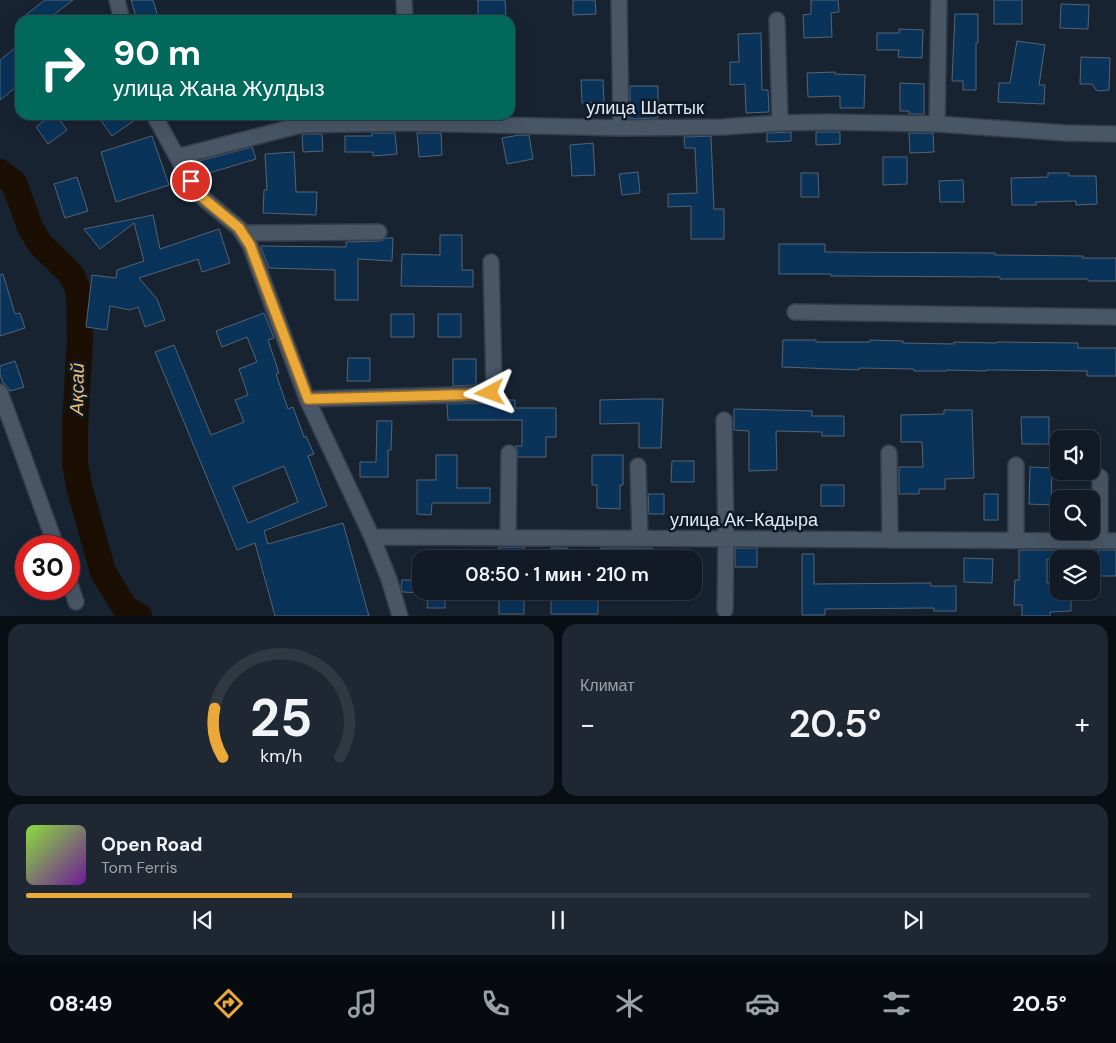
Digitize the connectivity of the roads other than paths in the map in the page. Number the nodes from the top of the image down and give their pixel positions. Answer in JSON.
{"nodes":[{"id":1,"x":117,"y":0,"type":"edge"},
{"id":2,"x":404,"y":0,"type":"edge"},
{"id":3,"x":619,"y":0,"type":"edge"},
{"id":4,"x":939,"y":0,"type":"edge"},
{"id":5,"x":121,"y":15,"type":"edge"},
{"id":6,"x":405,"y":15,"type":"edge"},
{"id":7,"x":777,"y":20,"type":"dead end"},
{"id":8,"x":157,"y":120,"type":"edge"},
{"id":9,"x":393,"y":120,"type":"edge"},
{"id":10,"x":434,"y":120,"type":"edge"},
{"id":11,"x":780,"y":123,"type":"junction"},
{"id":12,"x":937,"y":124,"type":"junction"},
{"id":13,"x":621,"y":128,"type":"junction"},
{"id":14,"x":1116,"y":134,"type":"edge"},
{"id":15,"x":178,"y":157,"type":"junction"},
{"id":16,"x":379,"y":232,"type":"dead end"},
{"id":17,"x":242,"y":234,"type":"junction"},
{"id":18,"x":491,"y":262,"type":"dead end"},
{"id":19,"x":795,"y":312,"type":"dead end"},
{"id":20,"x":1116,"y":317,"type":"edge"},
{"id":21,"x":0,"y":392,"type":"edge"},
{"id":22,"x":308,"y":399,"type":"junction"},
{"id":23,"x":724,"y":420,"type":"dead end"},
{"id":24,"x":509,"y":453,"type":"dead end"},
{"id":25,"x":889,"y":453,"type":"dead end"},
{"id":26,"x":1016,"y":465,"type":"dead end"},
{"id":27,"x":638,"y":466,"type":"dead end"},
{"id":28,"x":1100,"y":480,"type":"edge"},
{"id":29,"x":52,"y":535,"type":"edge"},
{"id":30,"x":372,"y":537,"type":"junction"},
{"id":31,"x":508,"y":538,"type":"junction"},
{"id":32,"x":640,"y":538,"type":"junction"},
{"id":33,"x":726,"y":539,"type":"junction"},
{"id":34,"x":890,"y":540,"type":"junction"},
{"id":35,"x":1016,"y":540,"type":"junction"},
{"id":36,"x":1100,"y":541,"type":"junction"},
{"id":37,"x":1116,"y":541,"type":"edge"},
{"id":38,"x":725,"y":610,"type":"dead end"},
{"id":39,"x":400,"y":616,"type":"edge"}],
"edges":[{"from":1,"to":5,"type":"street"},
{"from":2,"to":6,"type":"street"},
{"from":3,"to":13,"type":"street"},
{"from":4,"to":12,"type":"street"},
{"from":7,"to":11,"type":"street"},
{"from":8,"to":15,"type":"street"},
{"from":9,"to":15,"type":"street","name":"улица Шаттык"},
{"from":10,"to":13,"type":"street","name":"улица Шаттык"},
{"from":11,"to":12,"type":"street","name":"улица Шаттык"},
{"from":11,"to":13,"type":"street","name":"улица Шаттык"},
{"from":12,"to":14,"type":"street","name":"улица Шаттык"},
{"from":15,"to":17,"type":"street"},
{"from":16,"to":17,"type":"street"},
{"from":17,"to":22,"type":"street"},
{"from":18,"to":22,"type":"street"},
{"from":19,"to":20,"type":"street"},
{"from":21,"to":29,"type":"street"},
{"from":22,"to":30,"type":"street"},
{"from":23,"to":33,"type":"street"},
{"from":24,"to":31,"type":"street"},
{"from":25,"to":34,"type":"street"},
{"from":26,"to":35,"type":"street"},
{"from":27,"to":32,"type":"street"},
{"from":28,"to":36,"type":"street"},
{"from":30,"to":31,"type":"street","name":"улица Ак-Кадыра"},
{"from":30,"to":39,"type":"street"},
{"from":31,"to":32,"type":"street","name":"улица Ак-Кадыра"},
{"from":32,"to":33,"type":"street","name":"улица Ак-Кадыра"},
{"from":33,"to":34,"type":"street","name":"улица Ак-Кадыра"},
{"from":33,"to":38,"type":"street"},
{"from":34,"to":35,"type":"street","name":"улица Ак-Кадыра"},
{"from":35,"to":36,"type":"street","name":"улица Ак-Кадыра"},
{"from":36,"to":37,"type":"street","name":"улица Ак-Кадыра"}]}
